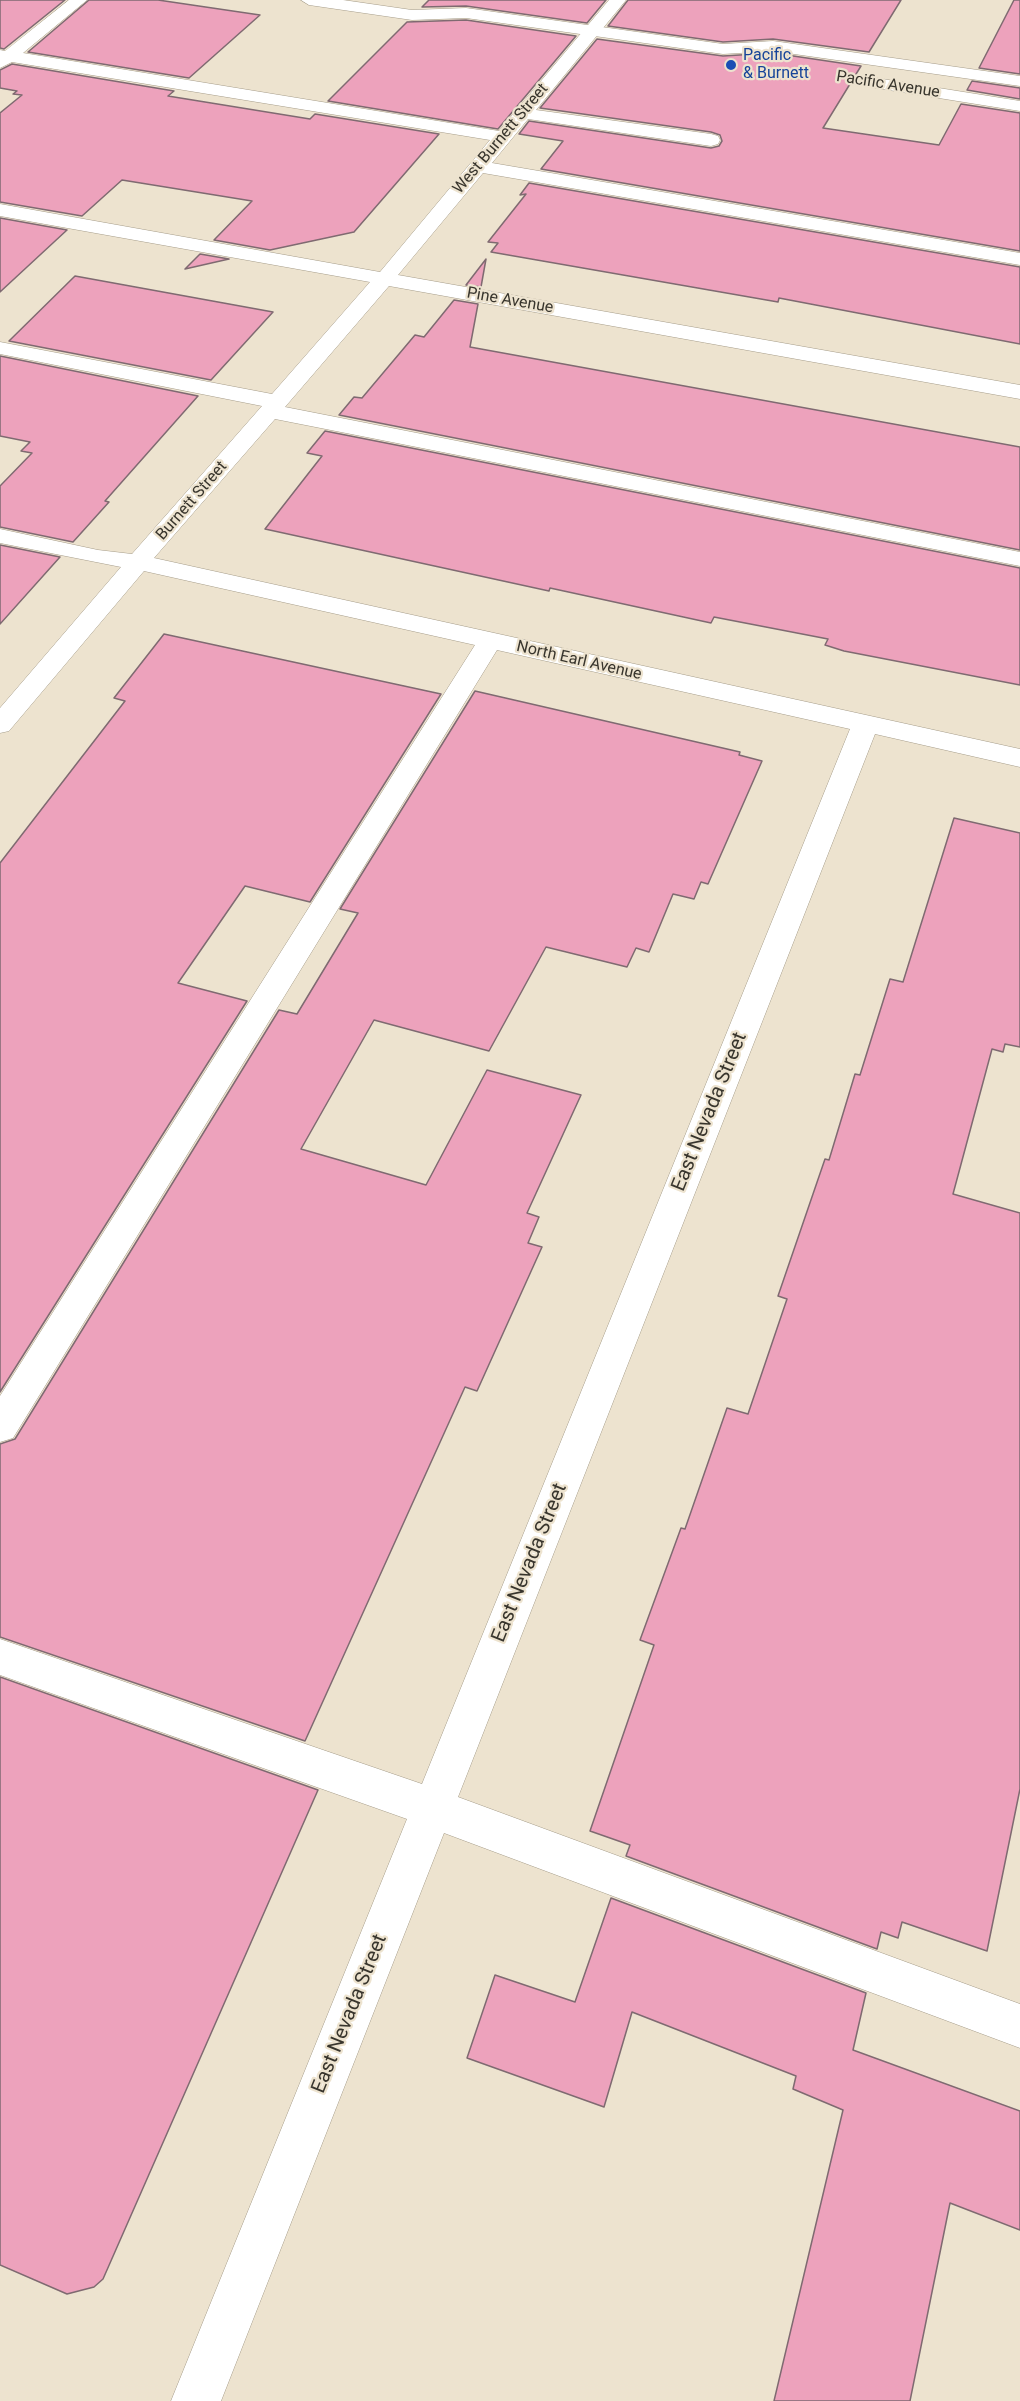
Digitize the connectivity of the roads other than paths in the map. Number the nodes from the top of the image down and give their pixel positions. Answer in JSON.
{"nodes":[{"id":1,"x":79,"y":0,"type":"edge"},
{"id":2,"x":309,"y":0,"type":"edge"},
{"id":3,"x":438,"y":0,"type":"edge"},
{"id":4,"x":618,"y":0,"type":"edge"},
{"id":5,"x":466,"y":13,"type":"junction"},
{"id":6,"x":592,"y":30,"type":"junction"},
{"id":7,"x":723,"y":49,"type":"junction"},
{"id":8,"x":3,"y":58,"type":"edge"},
{"id":9,"x":759,"y":65,"type":"dead end"},
{"id":10,"x":854,"y":80,"type":"dead end"},
{"id":11,"x":1020,"y":81,"type":"edge"},
{"id":12,"x":1020,"y":106,"type":"edge"},
{"id":13,"x":522,"y":113,"type":"junction"},
{"id":14,"x":502,"y":137,"type":"junction"},
{"id":15,"x":711,"y":140,"type":"dead end"},
{"id":16,"x":478,"y":166,"type":"junction"},
{"id":17,"x":0,"y":210,"type":"edge"},
{"id":18,"x":1020,"y":259,"type":"edge"},
{"id":19,"x":385,"y":278,"type":"junction"},
{"id":20,"x":0,"y":348,"type":"edge"},
{"id":21,"x":1020,"y":392,"type":"edge"},
{"id":22,"x":273,"y":406,"type":"junction"},
{"id":23,"x":0,"y":536,"type":"edge"},
{"id":24,"x":1020,"y":560,"type":"edge"},
{"id":25,"x":138,"y":562,"type":"junction"},
{"id":26,"x":490,"y":641,"type":"junction"},
{"id":27,"x":0,"y":725,"type":"edge"},
{"id":28,"x":865,"y":725,"type":"junction"},
{"id":29,"x":1020,"y":758,"type":"edge"},
{"id":30,"x":0,"y":1427,"type":"edge"},
{"id":31,"x":0,"y":1657,"type":"edge"},
{"id":32,"x":432,"y":1808,"type":"junction"},
{"id":33,"x":1020,"y":2026,"type":"edge"},
{"id":34,"x":196,"y":2401,"type":"edge"}],
"edges":[{"from":1,"to":8,"type":"street"},
{"from":2,"to":5,"type":"street","name":"Pacific Avenue"},
{"from":3,"to":5,"type":"street","name":"Pacific Avenue"},
{"from":4,"to":6,"type":"street","name":"West Burnett Street"},
{"from":5,"to":6,"type":"street","name":"Pacific Avenue"},
{"from":6,"to":7,"type":"street","name":"Pacific Avenue"},
{"from":6,"to":13,"type":"street","name":"West Burnett Street"},
{"from":7,"to":9,"type":"street","name":"Pacific Avenue"},
{"from":7,"to":11,"type":"street","name":"Pacific Avenue"},
{"from":8,"to":14,"type":"street"},
{"from":10,"to":12,"type":"street","name":"Pacific Avenue"},
{"from":13,"to":14,"type":"street","name":"West Burnett Street"},
{"from":13,"to":15,"type":"street"},
{"from":14,"to":16,"type":"street","name":"West Burnett Street"},
{"from":16,"to":18,"type":"street"},
{"from":16,"to":19,"type":"street","name":"West Burnett Street"},
{"from":17,"to":19,"type":"street","name":"Pine Avenue"},
{"from":19,"to":21,"type":"street","name":"Pine Avenue"},
{"from":19,"to":22,"type":"street","name":"Burnett Street"},
{"from":20,"to":22,"type":"street"},
{"from":22,"to":24,"type":"street"},
{"from":22,"to":25,"type":"street","name":"Burnett Street"},
{"from":23,"to":25,"type":"street","name":"North Earl Avenue"},
{"from":25,"to":26,"type":"street","name":"North Earl Avenue"},
{"from":25,"to":27,"type":"street","name":"Burnett Street"},
{"from":26,"to":28,"type":"street","name":"North Earl Avenue"},
{"from":26,"to":30,"type":"street"},
{"from":28,"to":29,"type":"street","name":"North Earl Avenue"},
{"from":28,"to":32,"type":"street","name":"East Nevada Street"},
{"from":31,"to":32,"type":"street"},
{"from":32,"to":33,"type":"street"},
{"from":32,"to":34,"type":"street","name":"East Nevada Street"}]}
